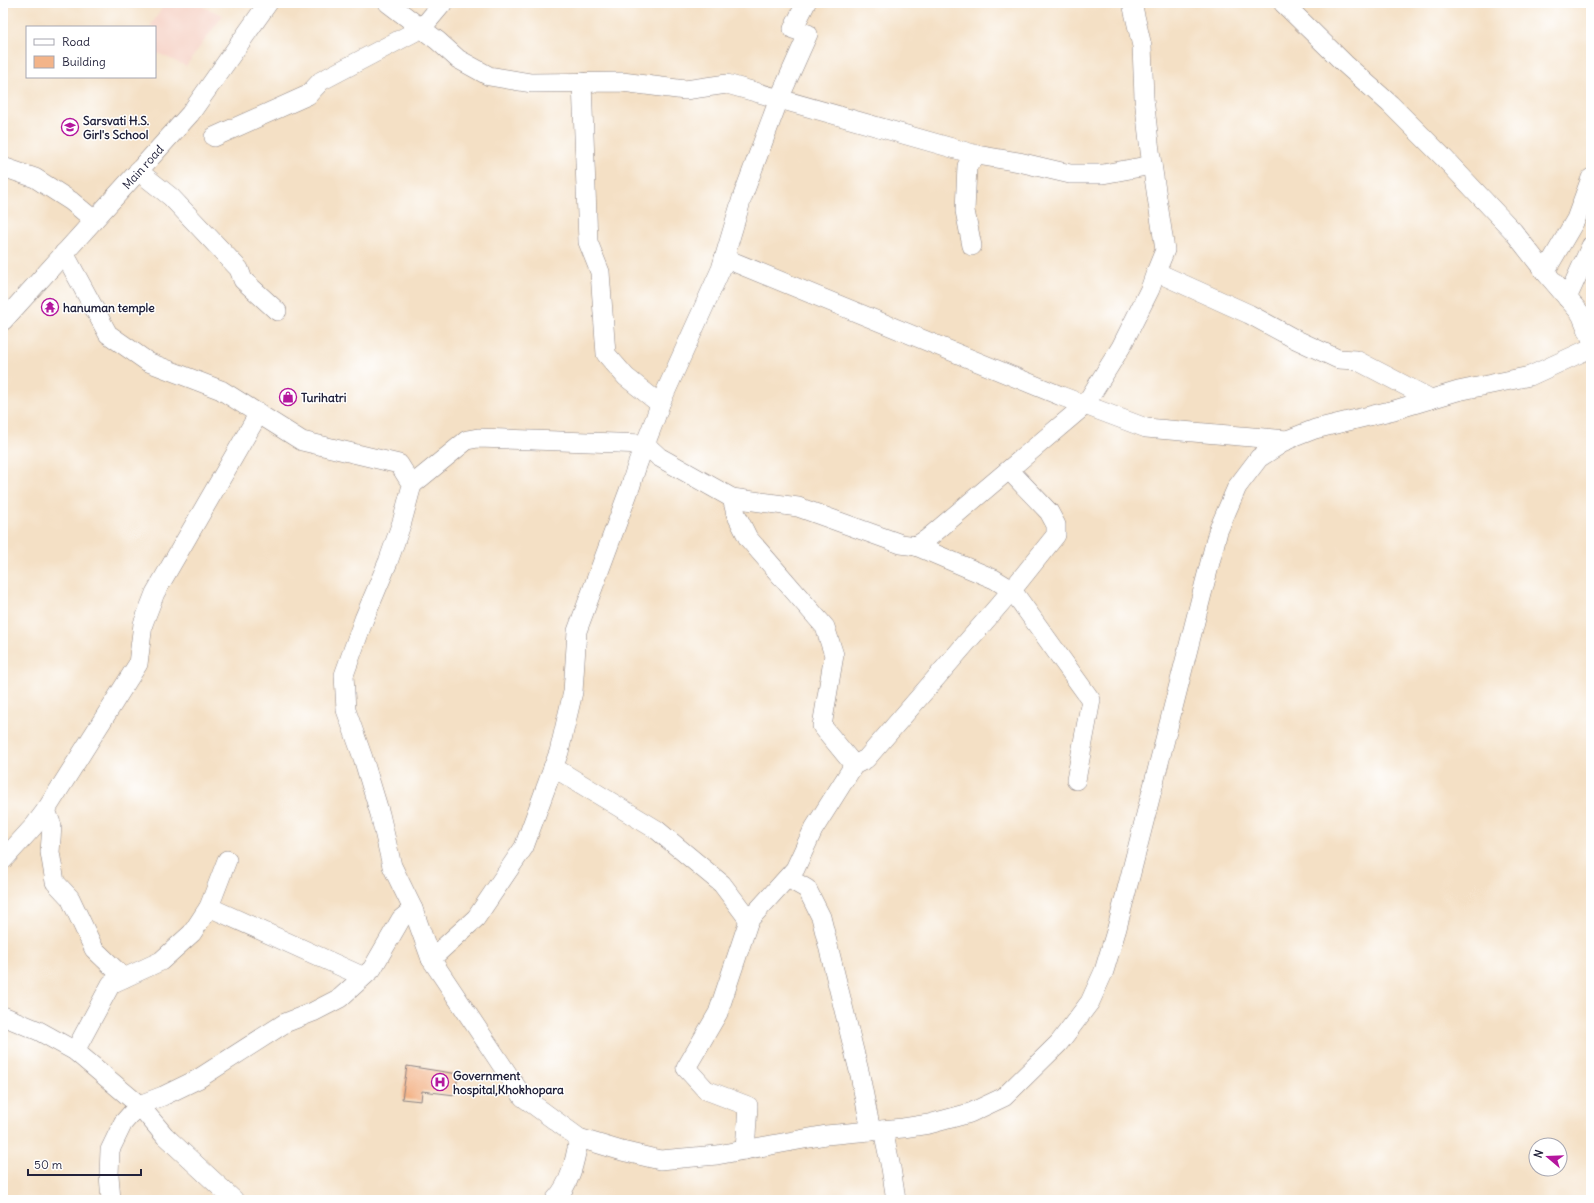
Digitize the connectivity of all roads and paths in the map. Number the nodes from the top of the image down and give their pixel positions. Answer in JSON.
{"nodes":[{"id":1,"x":268,"y":3,"type":"edge"},
{"id":2,"x":388,"y":3,"type":"edge"},
{"id":3,"x":443,"y":3,"type":"edge"},
{"id":4,"x":806,"y":3,"type":"edge"},
{"id":5,"x":1132,"y":3,"type":"edge"},
{"id":6,"x":1284,"y":3,"type":"edge"},
{"id":7,"x":422,"y":28,"type":"junction"},
{"id":8,"x":582,"y":82,"type":"junction"},
{"id":9,"x":779,"y":99,"type":"junction"},
{"id":10,"x":214,"y":137,"type":"dead end"},
{"id":11,"x":977,"y":155,"type":"junction"},
{"id":12,"x":1152,"y":165,"type":"junction"},
{"id":13,"x":3,"y":167,"type":"edge"},
{"id":14,"x":138,"y":171,"type":"junction"},
{"id":15,"x":1591,"y":178,"type":"edge"},
{"id":16,"x":94,"y":220,"type":"junction"},
{"id":17,"x":972,"y":246,"type":"dead end"},
{"id":18,"x":1591,"y":246,"type":"edge"},
{"id":19,"x":64,"y":253,"type":"junction"},
{"id":20,"x":724,"y":258,"type":"junction"},
{"id":21,"x":1156,"y":272,"type":"junction"},
{"id":22,"x":1544,"y":272,"type":"junction"},
{"id":23,"x":1567,"y":298,"type":"junction"},
{"id":24,"x":277,"y":310,"type":"dead end"},
{"id":25,"x":3,"y":320,"type":"edge"},
{"id":26,"x":1591,"y":338,"type":"edge"},
{"id":27,"x":1591,"y":348,"type":"edge"},
{"id":28,"x":1431,"y":399,"type":"junction"},
{"id":29,"x":660,"y":404,"type":"junction"},
{"id":30,"x":1084,"y":405,"type":"junction"},
{"id":31,"x":259,"y":413,"type":"junction"},
{"id":32,"x":1287,"y":440,"type":"junction"},
{"id":33,"x":646,"y":444,"type":"junction"},
{"id":34,"x":1009,"y":470,"type":"junction"},
{"id":35,"x":412,"y":485,"type":"junction"},
{"id":36,"x":732,"y":498,"type":"junction"},
{"id":37,"x":916,"y":546,"type":"junction"},
{"id":38,"x":1012,"y":590,"type":"junction"},
{"id":39,"x":854,"y":765,"type":"junction"},
{"id":40,"x":553,"y":767,"type":"junction"},
{"id":41,"x":1076,"y":780,"type":"dead end"},
{"id":42,"x":46,"y":810,"type":"junction"},
{"id":43,"x":3,"y":860,"type":"edge"},
{"id":44,"x":226,"y":860,"type":"dead end"},
{"id":45,"x":788,"y":878,"type":"junction"},
{"id":46,"x":209,"y":906,"type":"junction"},
{"id":47,"x":413,"y":909,"type":"junction"},
{"id":48,"x":749,"y":920,"type":"junction"},
{"id":49,"x":430,"y":959,"type":"junction"},
{"id":50,"x":362,"y":976,"type":"junction"},
{"id":51,"x":124,"y":978,"type":"junction"},
{"id":52,"x":3,"y":1016,"type":"edge"},
{"id":53,"x":75,"y":1051,"type":"junction"},
{"id":54,"x":139,"y":1105,"type":"junction"},
{"id":55,"x":877,"y":1130,"type":"junction"},
{"id":56,"x":579,"y":1138,"type":"junction"},
{"id":57,"x":745,"y":1150,"type":"junction"},
{"id":58,"x":111,"y":1200,"type":"edge"},
{"id":59,"x":234,"y":1200,"type":"edge"},
{"id":60,"x":555,"y":1200,"type":"edge"},
{"id":61,"x":896,"y":1200,"type":"edge"}],
"edges":[{"from":1,"to":14,"type":"street","name":"Main road"},
{"from":2,"to":7,"type":"street"},
{"from":3,"to":7,"type":"street"},
{"from":4,"to":9,"type":"street"},
{"from":5,"to":12,"type":"street"},
{"from":6,"to":22,"type":"street"},
{"from":7,"to":8,"type":"street"},
{"from":7,"to":10,"type":"street"},
{"from":8,"to":9,"type":"street"},
{"from":8,"to":29,"type":"street"},
{"from":9,"to":11,"type":"street"},
{"from":9,"to":20,"type":"street"},
{"from":11,"to":12,"type":"street"},
{"from":11,"to":17,"type":"street"},
{"from":12,"to":21,"type":"street"},
{"from":13,"to":16,"type":"street"},
{"from":14,"to":16,"type":"street","name":"Main road"},
{"from":14,"to":24,"type":"street"},
{"from":15,"to":22,"type":"street"},
{"from":16,"to":19,"type":"street","name":"Main road"},
{"from":18,"to":23,"type":"street"},
{"from":19,"to":25,"type":"street","name":"Main road"},
{"from":19,"to":31,"type":"street"},
{"from":20,"to":29,"type":"street"},
{"from":20,"to":30,"type":"street"},
{"from":21,"to":28,"type":"street"},
{"from":21,"to":30,"type":"street"},
{"from":22,"to":23,"type":"street"},
{"from":23,"to":26,"type":"street"},
{"from":27,"to":28,"type":"street"},
{"from":28,"to":32,"type":"street"},
{"from":29,"to":33,"type":"street"},
{"from":30,"to":32,"type":"street"},
{"from":30,"to":34,"type":"street"},
{"from":31,"to":35,"type":"street"},
{"from":31,"to":42,"type":"street"},
{"from":32,"to":55,"type":"street"},
{"from":33,"to":35,"type":"street"},
{"from":33,"to":36,"type":"street"},
{"from":33,"to":40,"type":"street"},
{"from":34,"to":37,"type":"street"},
{"from":34,"to":38,"type":"street"},
{"from":35,"to":47,"type":"street"},
{"from":36,"to":37,"type":"street"},
{"from":36,"to":39,"type":"street"},
{"from":37,"to":38,"type":"street"},
{"from":38,"to":39,"type":"street"},
{"from":38,"to":41,"type":"street"},
{"from":39,"to":45,"type":"street"},
{"from":40,"to":48,"type":"street"},
{"from":40,"to":49,"type":"street"},
{"from":42,"to":43,"type":"street"},
{"from":42,"to":51,"type":"street"},
{"from":44,"to":46,"type":"street"},
{"from":45,"to":48,"type":"street"},
{"from":45,"to":55,"type":"street"},
{"from":46,"to":50,"type":"street"},
{"from":46,"to":51,"type":"street"},
{"from":47,"to":49,"type":"street"},
{"from":47,"to":50,"type":"street"},
{"from":48,"to":57,"type":"street"},
{"from":49,"to":56,"type":"street"},
{"from":50,"to":54,"type":"street"},
{"from":51,"to":53,"type":"street"},
{"from":52,"to":53,"type":"street"},
{"from":53,"to":54,"type":"street"},
{"from":54,"to":58,"type":"street"},
{"from":54,"to":59,"type":"street"},
{"from":55,"to":57,"type":"street"},
{"from":55,"to":61,"type":"street"},
{"from":56,"to":57,"type":"street"},
{"from":56,"to":60,"type":"street"}]}
